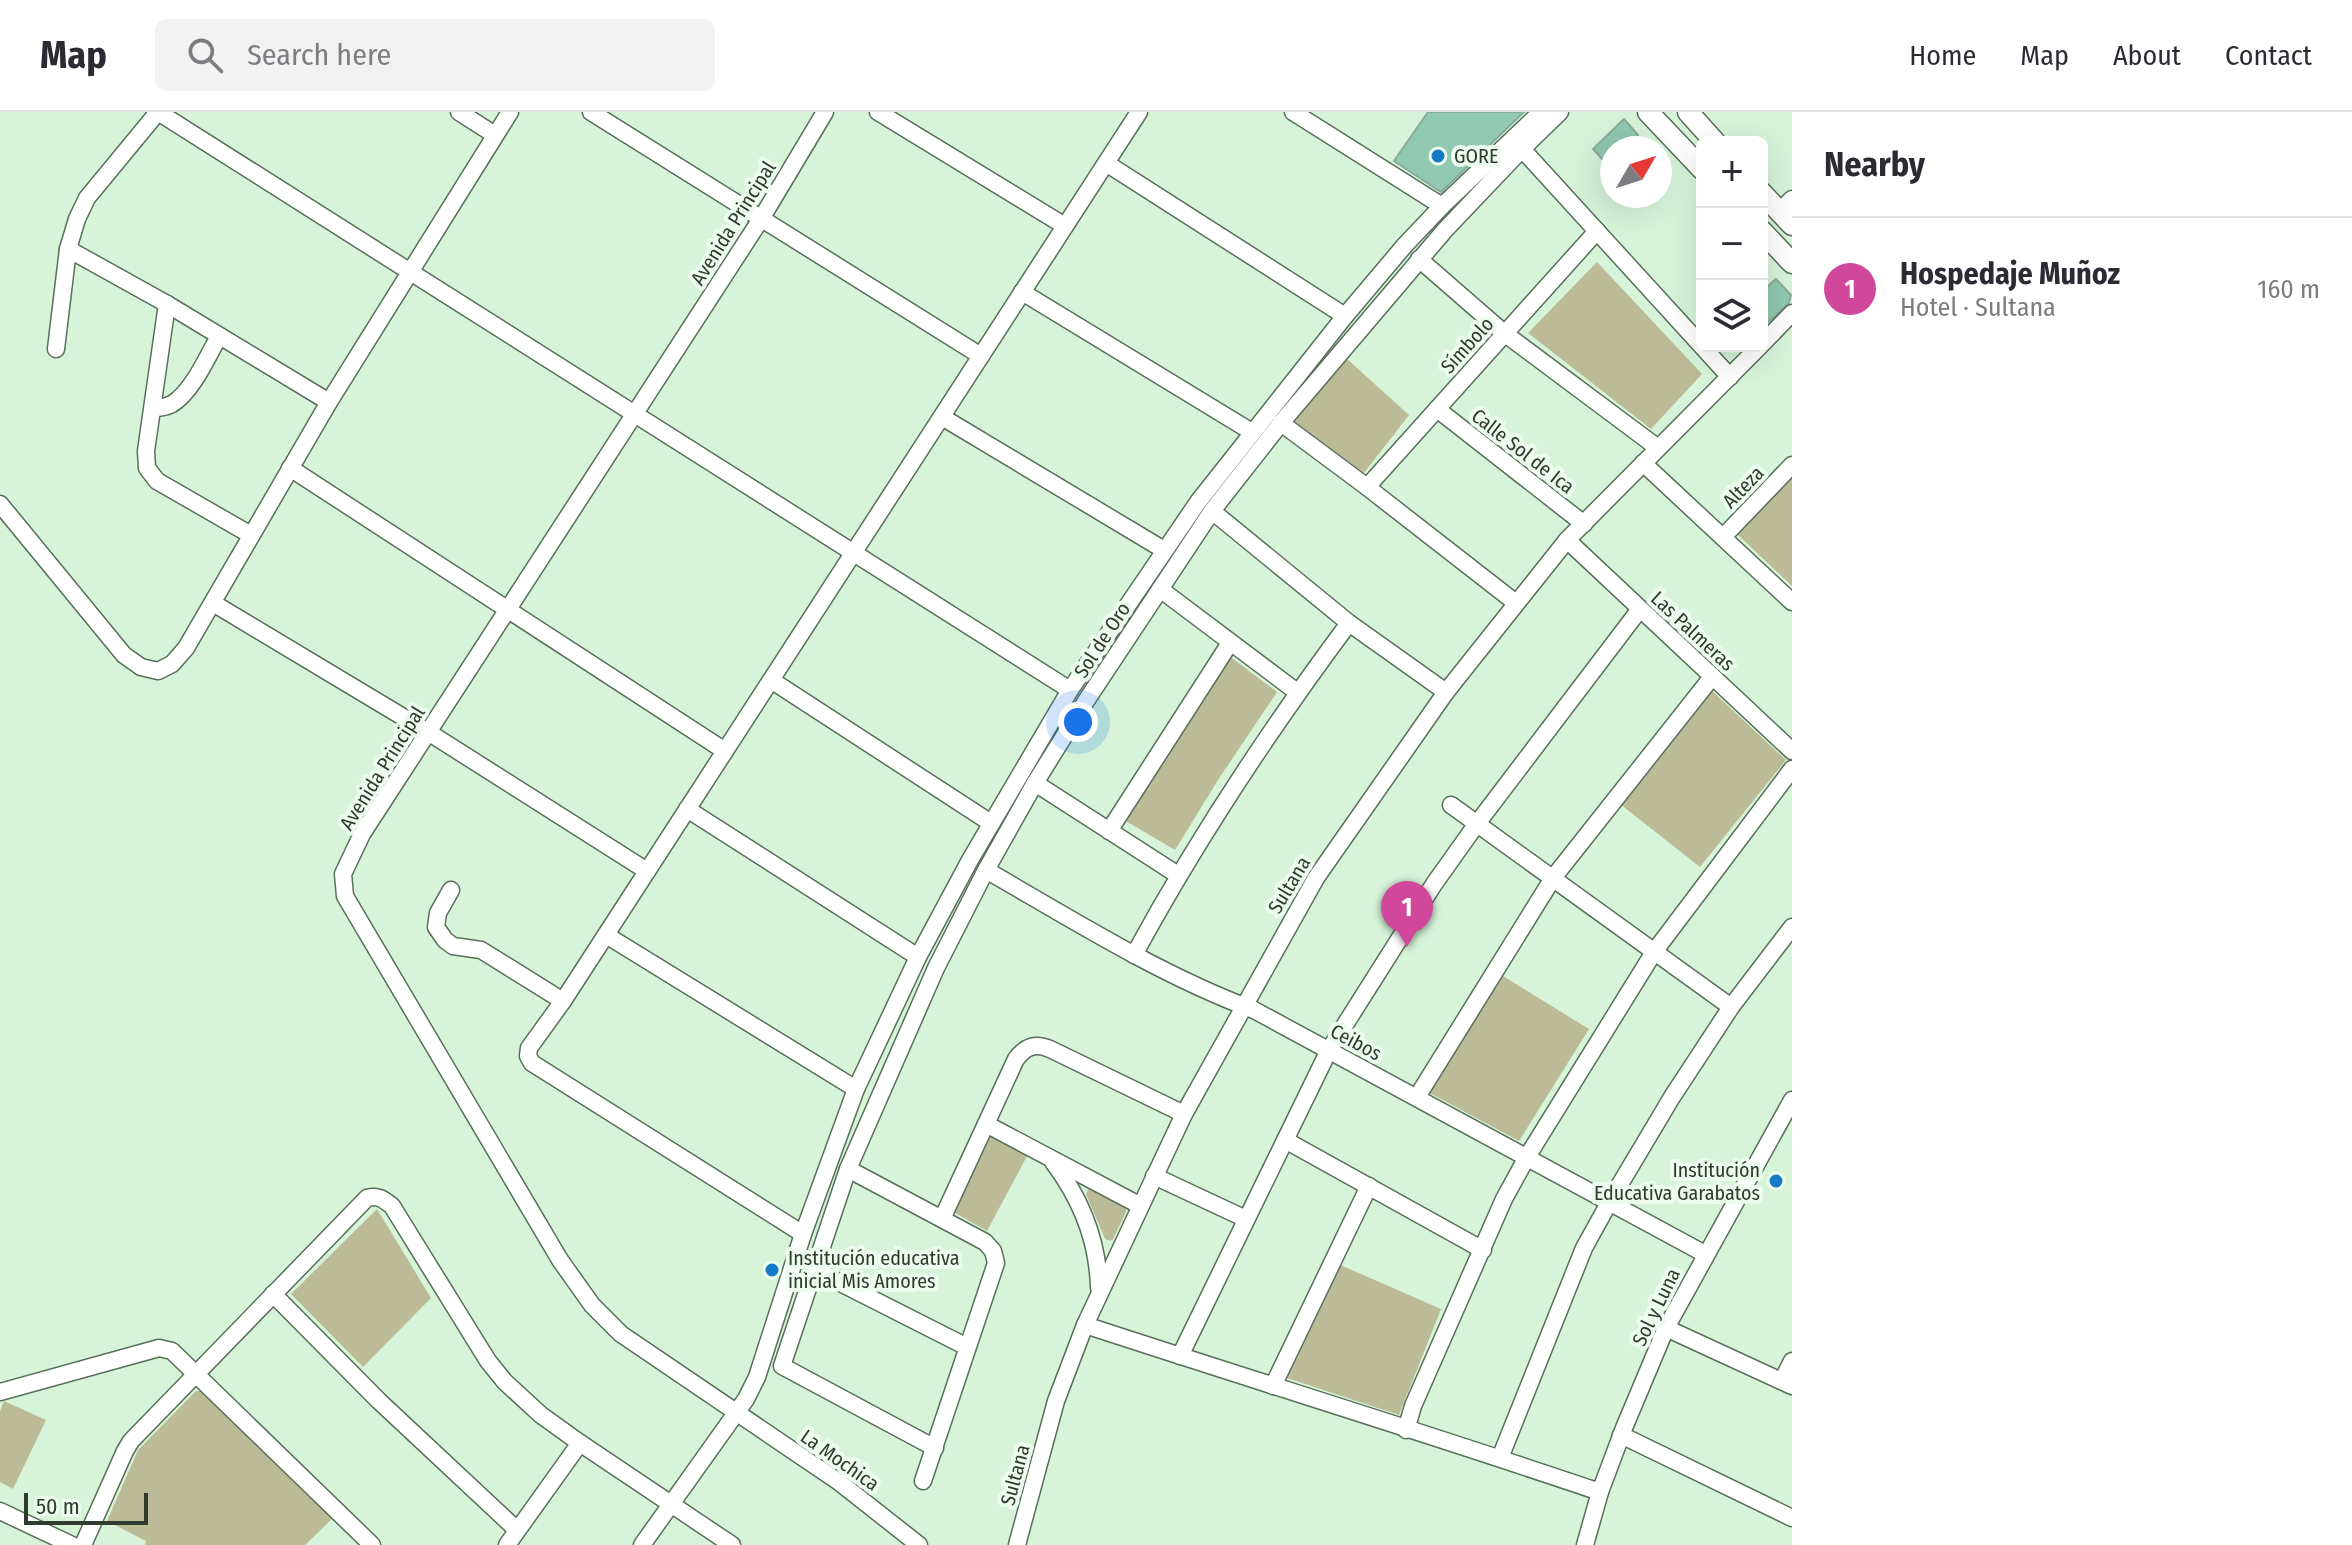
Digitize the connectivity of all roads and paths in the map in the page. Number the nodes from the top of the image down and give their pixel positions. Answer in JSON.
{"nodes":[{"id":1,"x":158,"y":112,"type":"edge"},
{"id":2,"x":459,"y":112,"type":"edge"},
{"id":3,"x":510,"y":112,"type":"edge"},
{"id":4,"x":591,"y":112,"type":"edge"},
{"id":5,"x":825,"y":112,"type":"edge"},
{"id":6,"x":878,"y":112,"type":"edge"},
{"id":7,"x":1139,"y":112,"type":"edge"},
{"id":8,"x":1293,"y":112,"type":"edge"},
{"id":9,"x":1541,"y":112,"type":"edge"},
{"id":10,"x":1560,"y":112,"type":"edge"},
{"id":11,"x":1648,"y":112,"type":"edge"},
{"id":12,"x":1688,"y":112,"type":"edge"},
{"id":13,"x":495,"y":135,"type":"junction"},
{"id":14,"x":1710,"y":136,"type":"edge"},
{"id":15,"x":1522,"y":149,"type":"junction"},
{"id":16,"x":1106,"y":163,"type":"junction"},
{"id":17,"x":1696,"y":163,"type":"edge"},
{"id":18,"x":1768,"y":197,"type":"edge"},
{"id":19,"x":1442,"y":206,"type":"junction"},
{"id":20,"x":1788,"y":212,"type":"edge"},
{"id":21,"x":761,"y":219,"type":"junction"},
{"id":22,"x":1065,"y":226,"type":"junction"},
{"id":23,"x":1597,"y":231,"type":"junction"},
{"id":24,"x":1768,"y":237,"type":"edge"},
{"id":25,"x":68,"y":249,"type":"junction"},
{"id":26,"x":1419,"y":259,"type":"junction"},
{"id":27,"x":1792,"y":263,"type":"edge"},
{"id":28,"x":409,"y":271,"type":"junction"},
{"id":29,"x":1022,"y":292,"type":"junction"},
{"id":30,"x":167,"y":304,"type":"junction"},
{"id":31,"x":1792,"y":313,"type":"edge"},
{"id":32,"x":1345,"y":316,"type":"junction"},
{"id":33,"x":1504,"y":333,"type":"junction"},
{"id":34,"x":219,"y":336,"type":"junction"},
{"id":35,"x":1768,"y":338,"type":"edge"},
{"id":36,"x":56,"y":349,"type":"dead end"},
{"id":37,"x":1754,"y":352,"type":"edge"},
{"id":38,"x":981,"y":356,"type":"junction"},
{"id":39,"x":1730,"y":377,"type":"junction"},
{"id":40,"x":329,"y":402,"type":"junction"},
{"id":41,"x":153,"y":408,"type":"junction"},
{"id":42,"x":1437,"y":409,"type":"junction"},
{"id":43,"x":634,"y":414,"type":"junction"},
{"id":44,"x":942,"y":417,"type":"junction"},
{"id":45,"x":1281,"y":423,"type":"junction"},
{"id":46,"x":1252,"y":432,"type":"junction"},
{"id":47,"x":1658,"y":448,"type":"junction"},
{"id":48,"x":1643,"y":463,"type":"junction"},
{"id":49,"x":1792,"y":465,"type":"edge"},
{"id":50,"x":290,"y":468,"type":"junction"},
{"id":51,"x":1367,"y":487,"type":"junction"},
{"id":52,"x":0,"y":504,"type":"edge"},
{"id":53,"x":1212,"y":511,"type":"junction"},
{"id":54,"x":1584,"y":524,"type":"junction"},
{"id":55,"x":251,"y":535,"type":"junction"},
{"id":56,"x":1723,"y":537,"type":"junction"},
{"id":57,"x":1567,"y":540,"type":"junction"},
{"id":58,"x":1164,"y":550,"type":"junction"},
{"id":59,"x":853,"y":553,"type":"junction"},
{"id":60,"x":1160,"y":589,"type":"junction"},
{"id":61,"x":1792,"y":602,"type":"edge"},
{"id":62,"x":213,"y":603,"type":"junction"},
{"id":63,"x":1516,"y":603,"type":"junction"},
{"id":64,"x":1640,"y":609,"type":"junction"},
{"id":65,"x":507,"y":610,"type":"junction"},
{"id":66,"x":1349,"y":623,"type":"junction"},
{"id":67,"x":1230,"y":643,"type":"junction"},
{"id":68,"x":1712,"y":677,"type":"junction"},
{"id":69,"x":771,"y":680,"type":"junction"},
{"id":70,"x":1070,"y":690,"type":"junction"},
{"id":71,"x":1297,"y":692,"type":"junction"},
{"id":72,"x":1446,"y":692,"type":"junction"},
{"id":73,"x":428,"y":732,"type":"junction"},
{"id":74,"x":725,"y":751,"type":"junction"},
{"id":75,"x":1792,"y":751,"type":"edge"},
{"id":76,"x":1792,"y":769,"type":"edge"},
{"id":77,"x":1035,"y":783,"type":"junction"},
{"id":78,"x":1451,"y":805,"type":"dead end"},
{"id":79,"x":687,"y":809,"type":"junction"},
{"id":80,"x":991,"y":823,"type":"junction"},
{"id":81,"x":1476,"y":825,"type":"junction"},
{"id":82,"x":1109,"y":831,"type":"junction"},
{"id":83,"x":986,"y":870,"type":"junction"},
{"id":84,"x":647,"y":871,"type":"junction"},
{"id":85,"x":1178,"y":875,"type":"junction"},
{"id":86,"x":1553,"y":878,"type":"junction"},
{"id":87,"x":451,"y":890,"type":"dead end"},
{"id":88,"x":1792,"y":927,"type":"edge"},
{"id":89,"x":606,"y":935,"type":"junction"},
{"id":90,"x":1654,"y":952,"type":"junction"},
{"id":91,"x":1134,"y":955,"type":"junction"},
{"id":92,"x":918,"y":957,"type":"junction"},
{"id":93,"x":563,"y":1001,"type":"junction"},
{"id":94,"x":1244,"y":1006,"type":"junction"},
{"id":95,"x":1731,"y":1007,"type":"junction"},
{"id":96,"x":1329,"y":1050,"type":"junction"},
{"id":97,"x":856,"y":1089,"type":"junction"},
{"id":98,"x":1417,"y":1097,"type":"junction"},
{"id":99,"x":1792,"y":1100,"type":"edge"},
{"id":100,"x":1184,"y":1114,"type":"junction"},
{"id":101,"x":986,"y":1124,"type":"junction"},
{"id":102,"x":1285,"y":1140,"type":"junction"},
{"id":103,"x":1050,"y":1157,"type":"junction"},
{"id":104,"x":1527,"y":1157,"type":"junction"},
{"id":105,"x":848,"y":1169,"type":"junction"},
{"id":106,"x":1154,"y":1176,"type":"junction"},
{"id":107,"x":1369,"y":1186,"type":"junction"},
{"id":108,"x":1610,"y":1201,"type":"junction"},
{"id":109,"x":1139,"y":1205,"type":"junction"},
{"id":110,"x":942,"y":1219,"type":"junction"},
{"id":111,"x":1246,"y":1219,"type":"junction"},
{"id":112,"x":803,"y":1234,"type":"junction"},
{"id":113,"x":1483,"y":1250,"type":"junction"},
{"id":114,"x":1705,"y":1254,"type":"junction"},
{"id":115,"x":813,"y":1269,"type":"junction"},
{"id":116,"x":273,"y":1294,"type":"junction"},
{"id":117,"x":1099,"y":1294,"type":"junction"},
{"id":118,"x":1085,"y":1325,"type":"junction"},
{"id":119,"x":1666,"y":1328,"type":"junction"},
{"id":120,"x":967,"y":1347,"type":"junction"},
{"id":121,"x":1180,"y":1356,"type":"junction"},
{"id":122,"x":1792,"y":1361,"type":"edge"},
{"id":123,"x":197,"y":1372,"type":"junction"},
{"id":124,"x":1787,"y":1384,"type":"edge"},
{"id":125,"x":1273,"y":1386,"type":"junction"},
{"id":126,"x":0,"y":1392,"type":"edge"},
{"id":127,"x":736,"y":1412,"type":"junction"},
{"id":128,"x":1406,"y":1430,"type":"junction"},
{"id":129,"x":1621,"y":1435,"type":"junction"},
{"id":130,"x":580,"y":1443,"type":"junction"},
{"id":131,"x":935,"y":1448,"type":"junction"},
{"id":132,"x":1500,"y":1458,"type":"junction"},
{"id":133,"x":923,"y":1481,"type":"dead end"},
{"id":134,"x":1600,"y":1492,"type":"junction"},
{"id":135,"x":671,"y":1503,"type":"junction"},
{"id":136,"x":0,"y":1511,"type":"edge"},
{"id":137,"x":1792,"y":1518,"type":"edge"},
{"id":138,"x":517,"y":1530,"type":"junction"},
{"id":139,"x":1590,"y":1543,"type":"edge"},
{"id":140,"x":72,"y":1545,"type":"edge"},
{"id":141,"x":83,"y":1545,"type":"edge"},
{"id":142,"x":372,"y":1545,"type":"edge"},
{"id":143,"x":507,"y":1545,"type":"edge"},
{"id":144,"x":642,"y":1545,"type":"edge"},
{"id":145,"x":732,"y":1545,"type":"edge"},
{"id":146,"x":919,"y":1545,"type":"edge"},
{"id":147,"x":1017,"y":1545,"type":"edge"}],
"edges":[{"from":1,"to":25,"type":"street"},
{"from":1,"to":28,"type":"street"},
{"from":2,"to":13,"type":"street"},
{"from":3,"to":13,"type":"street"},
{"from":4,"to":21,"type":"street"},
{"from":5,"to":21,"type":"street","name":"Avenida Principal"},
{"from":6,"to":22,"type":"street"},
{"from":7,"to":16,"type":"street"},
{"from":8,"to":19,"type":"street"},
{"from":9,"to":19,"type":"street"},
{"from":10,"to":15,"type":"street","name":"Sol de Oro"},
{"from":11,"to":17,"type":"street"},
{"from":12,"to":14,"type":"street"},
{"from":13,"to":28,"type":"street"},
{"from":15,"to":23,"type":"street"},
{"from":15,"to":26,"type":"street","name":"Sol de Oro"},
{"from":16,"to":22,"type":"street"},
{"from":16,"to":32,"type":"street"},
{"from":18,"to":20,"type":"street"},
{"from":19,"to":32,"type":"street"},
{"from":21,"to":38,"type":"street"},
{"from":21,"to":43,"type":"street","name":"Avenida Principal"},
{"from":22,"to":29,"type":"street"},
{"from":23,"to":33,"type":"street","name":"Símbolo"},
{"from":23,"to":39,"type":"street"},
{"from":24,"to":27,"type":"street"},
{"from":25,"to":30,"type":"street"},
{"from":25,"to":36,"type":"street"},
{"from":26,"to":33,"type":"street"},
{"from":26,"to":45,"type":"street","name":"Sol de Oro"},
{"from":28,"to":40,"type":"street"},
{"from":28,"to":43,"type":"street"},
{"from":29,"to":38,"type":"street"},
{"from":29,"to":46,"type":"street"},
{"from":30,"to":34,"type":"street"},
{"from":30,"to":41,"type":"street"},
{"from":31,"to":35,"type":"street","name":"Sultana"},
{"from":32,"to":46,"type":"street"},
{"from":33,"to":42,"type":"street","name":"Símbolo"},
{"from":33,"to":47,"type":"street"},
{"from":34,"to":40,"type":"street"},
{"from":34,"to":41,"type":"street"},
{"from":37,"to":39,"type":"street","name":"Sultana"},
{"from":38,"to":44,"type":"street"},
{"from":39,"to":47,"type":"street","name":"Sultana"},
{"from":40,"to":50,"type":"street"},
{"from":41,"to":55,"type":"street"},
{"from":42,"to":51,"type":"street","name":"Símbolo"},
{"from":42,"to":54,"type":"street","name":"Calle Sol de Ica"},
{"from":43,"to":59,"type":"street"},
{"from":43,"to":65,"type":"street","name":"Avenida Principal"},
{"from":44,"to":58,"type":"street"},
{"from":44,"to":59,"type":"street"},
{"from":45,"to":51,"type":"street"},
{"from":45,"to":53,"type":"street","name":"Sol de Oro"},
{"from":46,"to":58,"type":"street"},
{"from":47,"to":48,"type":"street","name":"Sultana"},
{"from":48,"to":54,"type":"street","name":"Sultana"},
{"from":48,"to":56,"type":"street"},
{"from":49,"to":56,"type":"street","name":"Alteza"},
{"from":50,"to":55,"type":"street"},
{"from":50,"to":65,"type":"street"},
{"from":51,"to":63,"type":"street"},
{"from":52,"to":62,"type":"street"},
{"from":53,"to":60,"type":"street","name":"Sol de Oro"},
{"from":53,"to":66,"type":"street"},
{"from":54,"to":57,"type":"street","name":"Sultana"},
{"from":55,"to":62,"type":"street"},
{"from":56,"to":61,"type":"street"},
{"from":57,"to":63,"type":"street","name":"Sultana"},
{"from":57,"to":64,"type":"street","name":"Las Palmeras"},
{"from":58,"to":70,"type":"street"},
{"from":59,"to":69,"type":"street"},
{"from":59,"to":70,"type":"street"},
{"from":60,"to":67,"type":"street"},
{"from":60,"to":77,"type":"street","name":"Sol de Oro"},
{"from":62,"to":73,"type":"street"},
{"from":63,"to":72,"type":"street","name":"Sultana"},
{"from":64,"to":68,"type":"street","name":"Las Palmeras"},
{"from":64,"to":81,"type":"street"},
{"from":65,"to":73,"type":"street","name":"Avenida Principal"},
{"from":65,"to":74,"type":"street"},
{"from":66,"to":71,"type":"street"},
{"from":66,"to":72,"type":"street"},
{"from":67,"to":71,"type":"street"},
{"from":67,"to":82,"type":"street"},
{"from":68,"to":75,"type":"street","name":"Las Palmeras"},
{"from":68,"to":86,"type":"street"},
{"from":69,"to":74,"type":"street"},
{"from":69,"to":80,"type":"street"},
{"from":70,"to":80,"type":"street"},
{"from":71,"to":85,"type":"street"},
{"from":72,"to":94,"type":"street","name":"Sultana"},
{"from":73,"to":84,"type":"street"},
{"from":73,"to":127,"type":"street","name":"Avenida Principal"},
{"from":74,"to":79,"type":"street"},
{"from":76,"to":90,"type":"street"},
{"from":77,"to":82,"type":"street"},
{"from":77,"to":83,"type":"street","name":"Sol de Oro"},
{"from":78,"to":81,"type":"street"},
{"from":79,"to":84,"type":"street"},
{"from":79,"to":92,"type":"street"},
{"from":80,"to":92,"type":"street"},
{"from":81,"to":86,"type":"street"},
{"from":81,"to":96,"type":"street"},
{"from":82,"to":85,"type":"street"},
{"from":83,"to":91,"type":"street","name":"Ceibos"},
{"from":83,"to":105,"type":"street","name":"Sol de Oro"},
{"from":84,"to":89,"type":"street"},
{"from":85,"to":91,"type":"street"},
{"from":86,"to":90,"type":"street"},
{"from":86,"to":98,"type":"street"},
{"from":87,"to":93,"type":"street"},
{"from":88,"to":95,"type":"street"},
{"from":89,"to":93,"type":"street"},
{"from":89,"to":97,"type":"street"},
{"from":90,"to":95,"type":"street"},
{"from":90,"to":104,"type":"street"},
{"from":91,"to":94,"type":"street","name":"Ceibos"},
{"from":92,"to":97,"type":"street"},
{"from":93,"to":112,"type":"street"},
{"from":94,"to":96,"type":"street","name":"Ceibos"},
{"from":94,"to":100,"type":"street","name":"Sultana"},
{"from":95,"to":108,"type":"street"},
{"from":96,"to":98,"type":"street","name":"Ceibos"},
{"from":96,"to":102,"type":"street"},
{"from":97,"to":112,"type":"street"},
{"from":98,"to":104,"type":"street","name":"Ceibos"},
{"from":99,"to":114,"type":"street","name":"Sol y Luna"},
{"from":100,"to":101,"type":"street"},
{"from":100,"to":106,"type":"street","name":"Sultana"},
{"from":101,"to":103,"type":"street"},
{"from":101,"to":110,"type":"street"},
{"from":102,"to":107,"type":"street"},
{"from":102,"to":111,"type":"street"},
{"from":103,"to":109,"type":"street"},
{"from":103,"to":117,"type":"street"},
{"from":104,"to":108,"type":"street","name":"Ceibos"},
{"from":104,"to":113,"type":"street"},
{"from":105,"to":110,"type":"street"},
{"from":105,"to":115,"type":"street","name":"Sol de Oro"},
{"from":106,"to":109,"type":"street","name":"Sultana"},
{"from":106,"to":111,"type":"street"},
{"from":107,"to":113,"type":"street"},
{"from":107,"to":125,"type":"street"},
{"from":108,"to":114,"type":"street","name":"Ceibos"},
{"from":108,"to":132,"type":"street"},
{"from":109,"to":117,"type":"street","name":"Sultana"},
{"from":110,"to":120,"type":"street"},
{"from":111,"to":121,"type":"street"},
{"from":112,"to":127,"type":"street"},
{"from":113,"to":128,"type":"street"},
{"from":114,"to":119,"type":"street","name":"Sol y Luna"},
{"from":115,"to":120,"type":"street"},
{"from":115,"to":131,"type":"street","name":"Sol de Oro"},
{"from":116,"to":123,"type":"street"},
{"from":116,"to":130,"type":"street"},
{"from":116,"to":138,"type":"street"},
{"from":117,"to":118,"type":"street","name":"Sultana"},
{"from":118,"to":121,"type":"street"},
{"from":118,"to":147,"type":"street","name":"Sultana"},
{"from":119,"to":124,"type":"street"},
{"from":119,"to":129,"type":"street","name":"Sol y Luna"},
{"from":120,"to":131,"type":"street"},
{"from":121,"to":125,"type":"street"},
{"from":122,"to":124,"type":"street"},
{"from":123,"to":126,"type":"street"},
{"from":123,"to":141,"type":"street"},
{"from":123,"to":142,"type":"street"},
{"from":125,"to":128,"type":"street"},
{"from":127,"to":135,"type":"street"},
{"from":127,"to":146,"type":"street","name":"La Mochica"},
{"from":128,"to":132,"type":"street"},
{"from":129,"to":134,"type":"street","name":"Sol y Luna"},
{"from":129,"to":137,"type":"street"},
{"from":130,"to":135,"type":"street"},
{"from":130,"to":138,"type":"street"},
{"from":131,"to":133,"type":"street"},
{"from":132,"to":134,"type":"street"},
{"from":134,"to":139,"type":"street","name":"Sol y Luna"},
{"from":135,"to":144,"type":"street"},
{"from":135,"to":145,"type":"street"},
{"from":136,"to":140,"type":"street"},
{"from":138,"to":143,"type":"street"}]}
